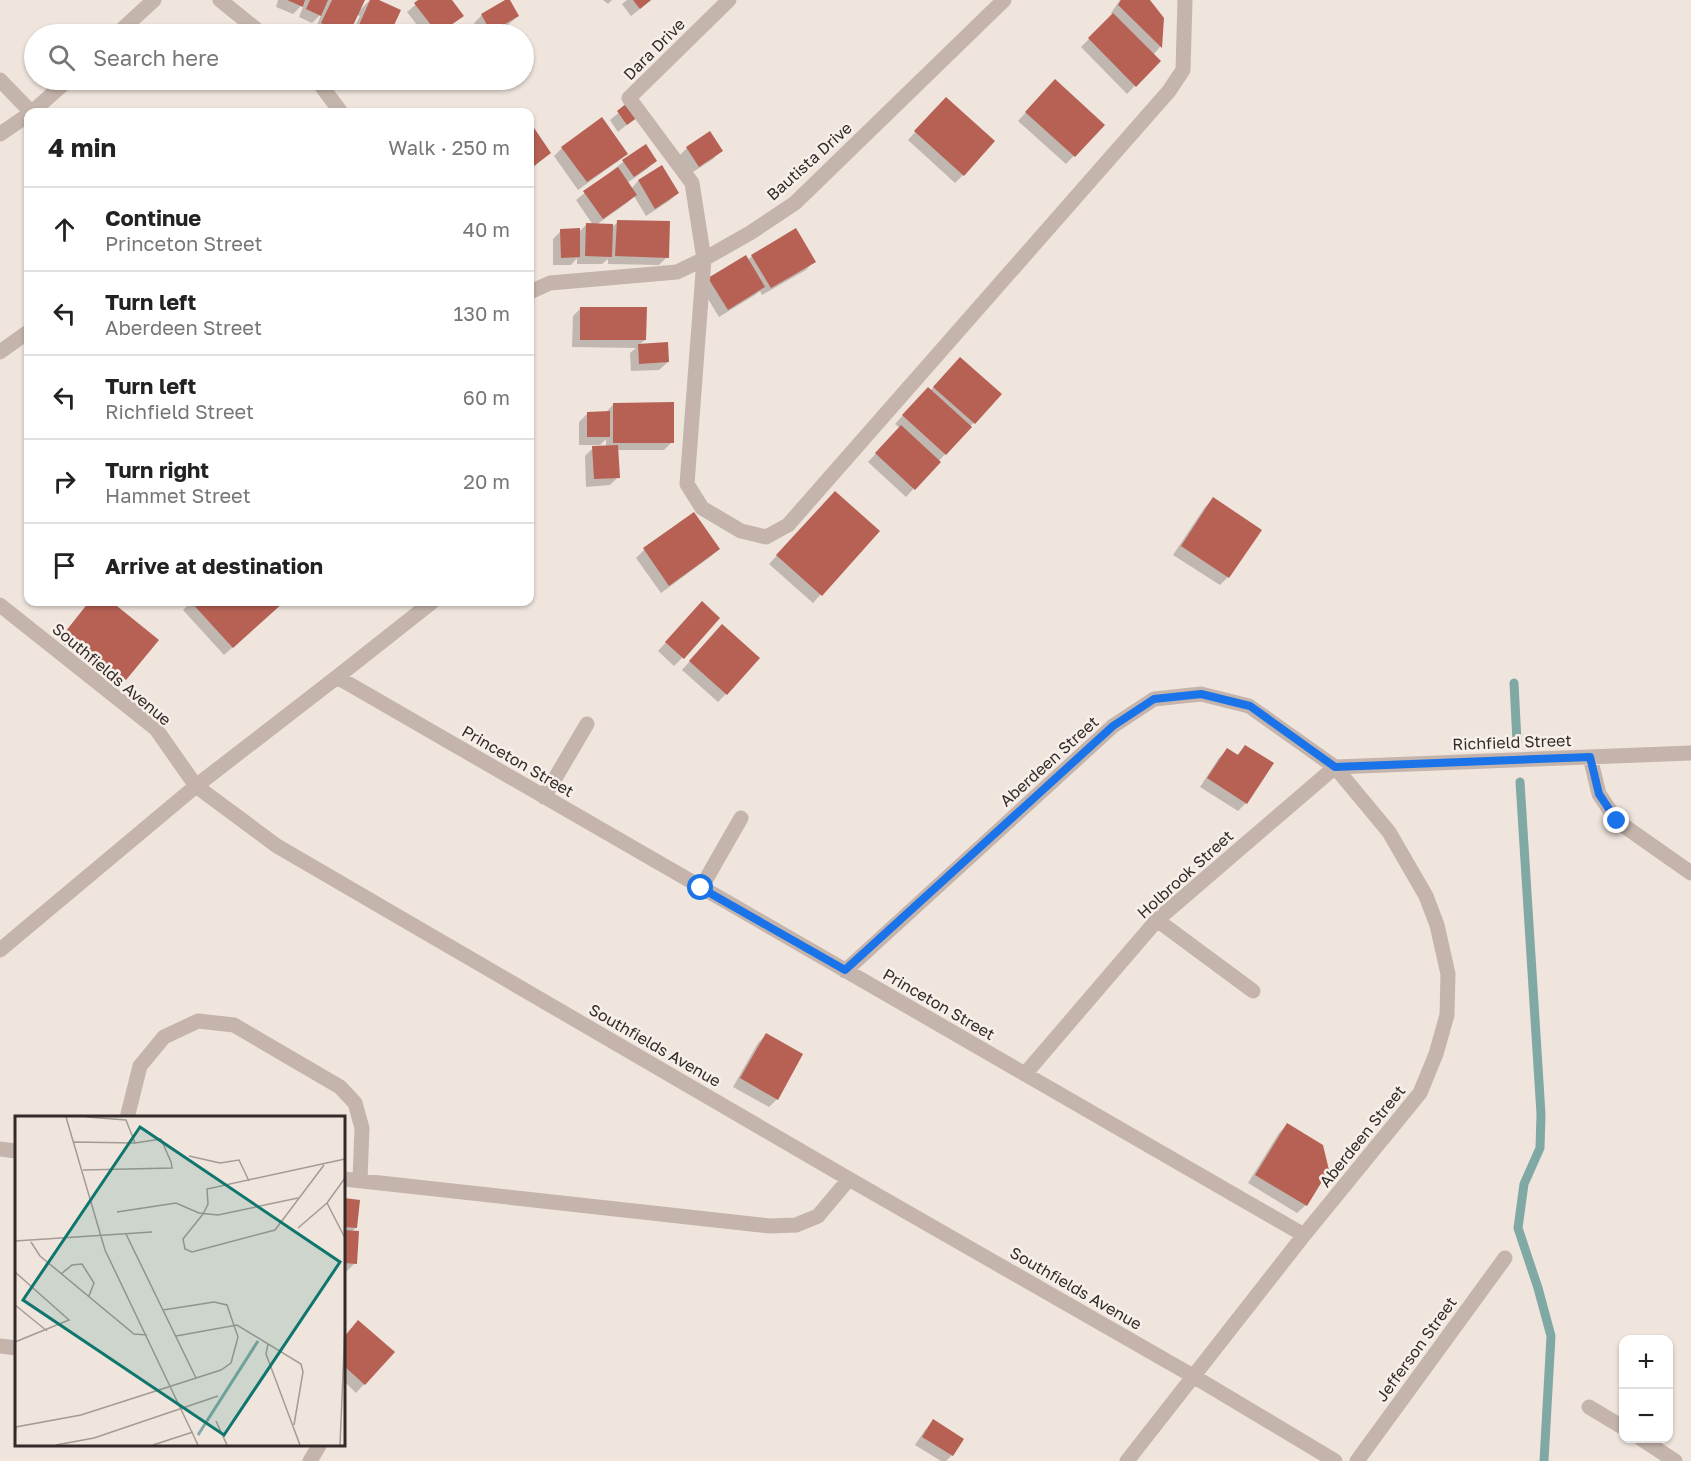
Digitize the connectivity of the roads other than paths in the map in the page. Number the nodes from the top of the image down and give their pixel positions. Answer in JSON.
{"nodes":[{"id":1,"x":154,"y":0,"type":"edge"},
{"id":2,"x":220,"y":0,"type":"edge"},
{"id":3,"x":729,"y":0,"type":"edge"},
{"id":4,"x":1004,"y":0,"type":"edge"},
{"id":5,"x":1185,"y":0,"type":"edge"},
{"id":6,"x":128,"y":24,"type":"edge"},
{"id":7,"x":250,"y":24,"type":"edge"},
{"id":8,"x":0,"y":80,"type":"edge"},
{"id":9,"x":56,"y":90,"type":"edge"},
{"id":10,"x":324,"y":90,"type":"edge"},
{"id":11,"x":25,"y":108,"type":"edge"},
{"id":12,"x":36,"y":108,"type":"edge"},
{"id":13,"x":338,"y":108,"type":"edge"},
{"id":14,"x":24,"y":117,"type":"edge"},
{"id":15,"x":0,"y":134,"type":"edge"},
{"id":16,"x":704,"y":259,"type":"junction"},
{"id":17,"x":534,"y":290,"type":"edge"},
{"id":18,"x":24,"y":335,"type":"edge"},
{"id":19,"x":0,"y":352,"type":"edge"},
{"id":20,"x":0,"y":605,"type":"edge"},
{"id":21,"x":427,"y":606,"type":"edge"},
{"id":22,"x":338,"y":677,"type":"junction"},
{"id":23,"x":587,"y":724,"type":"dead end"},
{"id":24,"x":1691,"y":753,"type":"edge"},
{"id":25,"x":1590,"y":757,"type":"junction"},
{"id":26,"x":1335,"y":767,"type":"junction"},
{"id":27,"x":196,"y":786,"type":"junction"},
{"id":28,"x":544,"y":797,"type":"junction"},
{"id":29,"x":741,"y":818,"type":"dead end"},
{"id":30,"x":1691,"y":873,"type":"edge"},
{"id":31,"x":701,"y":888,"type":"junction"},
{"id":32,"x":1157,"y":920,"type":"junction"},
{"id":33,"x":0,"y":950,"type":"edge"},
{"id":34,"x":845,"y":970,"type":"junction"},
{"id":35,"x":1253,"y":991,"type":"dead end"},
{"id":36,"x":1025,"y":1074,"type":"junction"},
{"id":37,"x":128,"y":1116,"type":"edge"},
{"id":38,"x":0,"y":1149,"type":"edge"},
{"id":39,"x":15,"y":1150,"type":"edge"},
{"id":40,"x":345,"y":1179,"type":"edge"},
{"id":41,"x":849,"y":1179,"type":"junction"},
{"id":42,"x":360,"y":1180,"type":"junction"},
{"id":43,"x":1304,"y":1235,"type":"junction"},
{"id":44,"x":1505,"y":1258,"type":"dead end"},
{"id":45,"x":0,"y":1346,"type":"edge"},
{"id":46,"x":15,"y":1348,"type":"edge"},
{"id":47,"x":1193,"y":1376,"type":"junction"},
{"id":48,"x":1589,"y":1407,"type":"dead end"},
{"id":49,"x":1619,"y":1426,"type":"edge"},
{"id":50,"x":1648,"y":1443,"type":"edge"},
{"id":51,"x":319,"y":1446,"type":"edge"},
{"id":52,"x":310,"y":1461,"type":"edge"},
{"id":53,"x":1127,"y":1461,"type":"edge"},
{"id":54,"x":1335,"y":1461,"type":"edge"},
{"id":55,"x":1357,"y":1461,"type":"edge"},
{"id":56,"x":1676,"y":1461,"type":"edge"}],
"edges":[{"from":1,"to":6,"type":"street"},
{"from":2,"to":7,"type":"street"},
{"from":3,"to":16,"type":"street","name":"Dara Drive"},
{"from":4,"to":16,"type":"street","name":"Bautista Drive"},
{"from":5,"to":16,"type":"street"},
{"from":8,"to":11,"type":"street"},
{"from":9,"to":12,"type":"street"},
{"from":10,"to":13,"type":"street"},
{"from":14,"to":15,"type":"street"},
{"from":16,"to":17,"type":"street","name":"Bautista Drive"},
{"from":18,"to":19,"type":"street"},
{"from":20,"to":27,"type":"street","name":"Southfields Avenue"},
{"from":21,"to":22,"type":"street"},
{"from":22,"to":27,"type":"street"},
{"from":22,"to":28,"type":"street","name":"Princeton Street"},
{"from":23,"to":28,"type":"street"},
{"from":24,"to":25,"type":"street","name":"Richfield Street"},
{"from":25,"to":26,"type":"street","name":"Richfield Street"},
{"from":25,"to":30,"type":"street"},
{"from":26,"to":32,"type":"street","name":"Holbrook Street"},
{"from":26,"to":34,"type":"street","name":"Aberdeen Street"},
{"from":26,"to":43,"type":"street","name":"Aberdeen Street"},
{"from":27,"to":33,"type":"street"},
{"from":27,"to":41,"type":"street","name":"Southfields Avenue"},
{"from":28,"to":31,"type":"street","name":"Princeton Street"},
{"from":29,"to":31,"type":"street"},
{"from":31,"to":34,"type":"street","name":"Princeton Street"},
{"from":32,"to":35,"type":"street"},
{"from":32,"to":36,"type":"street","name":"Holbrook Street"},
{"from":34,"to":36,"type":"street","name":"Princeton Street"},
{"from":36,"to":43,"type":"street","name":"Princeton Street"},
{"from":37,"to":42,"type":"street"},
{"from":38,"to":39,"type":"street"},
{"from":40,"to":42,"type":"street"},
{"from":41,"to":42,"type":"street"},
{"from":41,"to":47,"type":"street","name":"Southfields Avenue"},
{"from":43,"to":47,"type":"street","name":"Aberdeen Street"},
{"from":44,"to":55,"type":"street","name":"Jefferson Street"},
{"from":45,"to":46,"type":"street"},
{"from":47,"to":53,"type":"street","name":"Aberdeen Street"},
{"from":47,"to":54,"type":"street","name":"Southfields Avenue"},
{"from":48,"to":49,"type":"street"},
{"from":50,"to":56,"type":"street"},
{"from":51,"to":52,"type":"street"}]}
